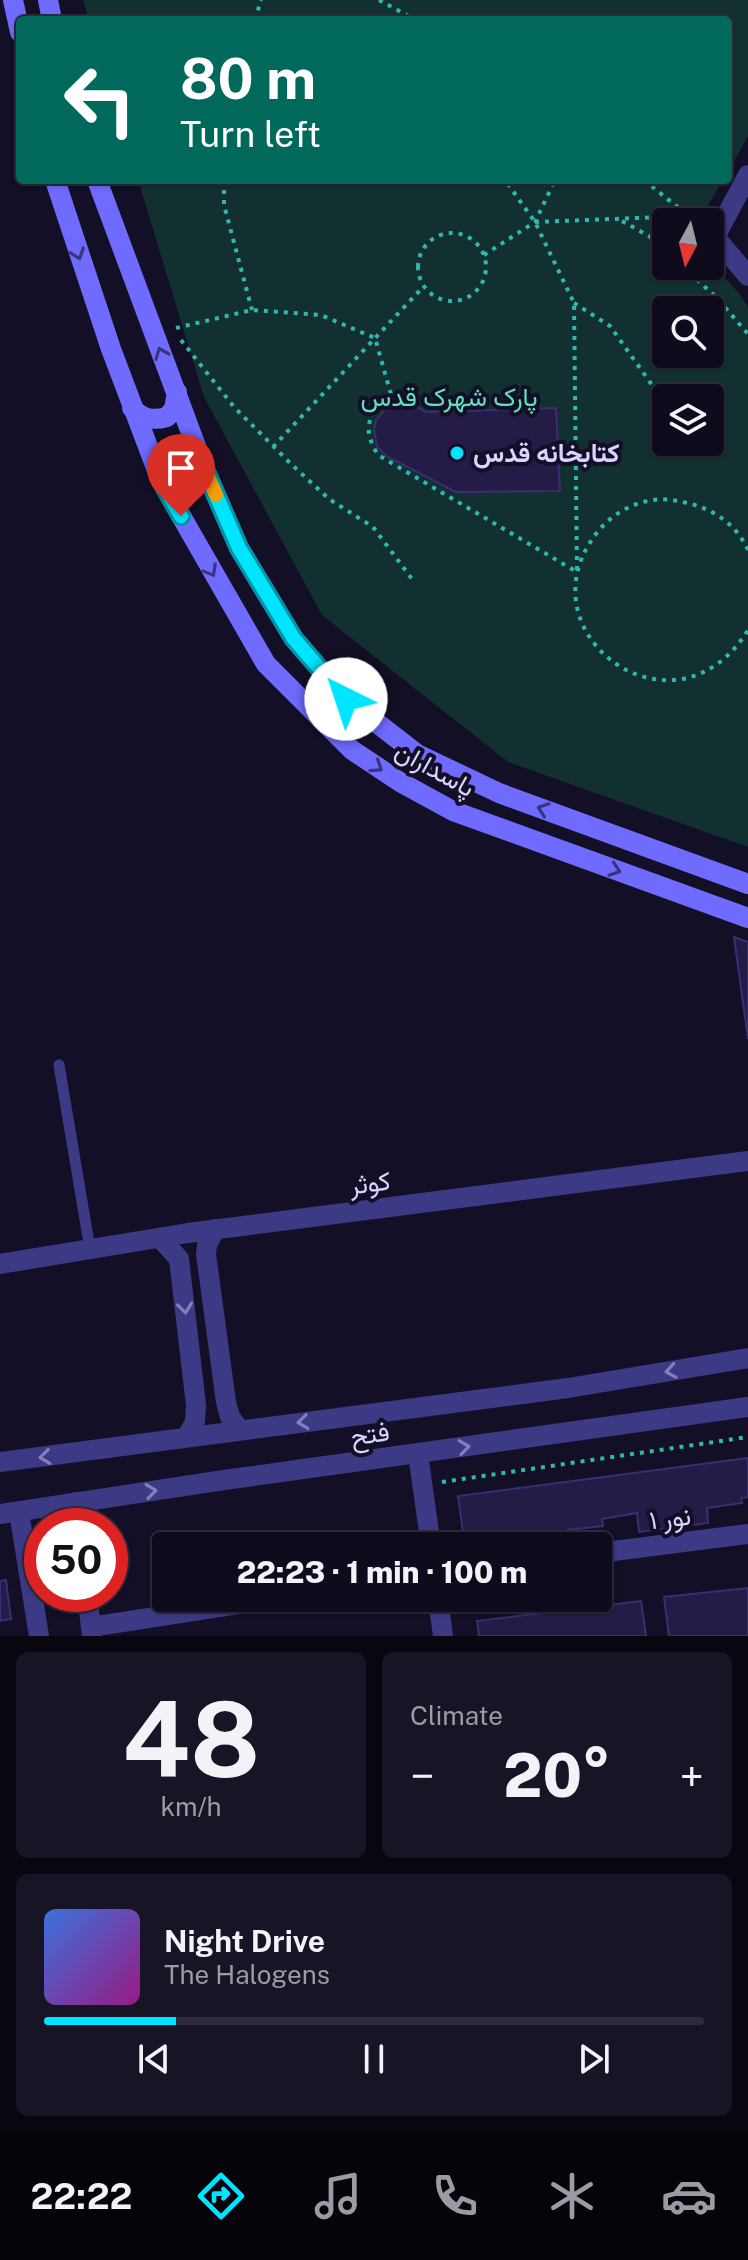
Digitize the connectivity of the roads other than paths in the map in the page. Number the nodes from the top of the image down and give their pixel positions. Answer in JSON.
{"nodes":[{"id":1,"x":748,"y":175,"type":"edge"},
{"id":2,"x":56,"y":184,"type":"edge"},
{"id":3,"x":99,"y":184,"type":"edge"},
{"id":4,"x":748,"y":276,"type":"edge"},
{"id":5,"x":177,"y":392,"type":"junction"},
{"id":6,"x":132,"y":408,"type":"junction"},
{"id":7,"x":203,"y":465,"type":"junction"},
{"id":8,"x":161,"y":481,"type":"junction"},
{"id":9,"x":748,"y":884,"type":"edge"},
{"id":10,"x":748,"y":918,"type":"edge"},
{"id":11,"x":59,"y":1065,"type":"dead end"},
{"id":12,"x":748,"y":1161,"type":"edge"},
{"id":13,"x":215,"y":1229,"type":"junction"},
{"id":14,"x":160,"y":1238,"type":"junction"},
{"id":15,"x":90,"y":1249,"type":"junction"},
{"id":16,"x":0,"y":1264,"type":"edge"},
{"id":17,"x":748,"y":1358,"type":"edge"},
{"id":18,"x":748,"y":1407,"type":"edge"},
{"id":19,"x":240,"y":1430,"type":"junction"},
{"id":20,"x":187,"y":1437,"type":"junction"},
{"id":21,"x":418,"y":1454,"type":"junction"},
{"id":22,"x":0,"y":1462,"type":"edge"},
{"id":23,"x":76,"y":1502,"type":"junction"},
{"id":24,"x":77,"y":1508,"type":"edge"},
{"id":25,"x":10,"y":1513,"type":"edge"},
{"id":26,"x":429,"y":1532,"type":"edge"},
{"id":27,"x":748,"y":1534,"type":"edge"},
{"id":28,"x":612,"y":1551,"type":"edge"},
{"id":29,"x":199,"y":1612,"type":"edge"},
{"id":30,"x":440,"y":1612,"type":"edge"},
{"id":31,"x":92,"y":1631,"type":"edge"},
{"id":32,"x":39,"y":1636,"type":"edge"},
{"id":33,"x":443,"y":1636,"type":"edge"}],
"edges":[{"from":1,"to":4,"type":"street"},
{"from":2,"to":6,"type":"main road","name":"پاسداران","one_way":true},
{"from":5,"to":3,"type":"main road","name":"پاسداران","one_way":true},
{"from":5,"to":6,"type":"main road"},
{"from":5,"to":7,"type":"main road","name":"پاسداران"},
{"from":6,"to":8,"type":"main road","name":"پاسداران"},
{"from":7,"to":8,"type":"main road"},
{"from":9,"to":7,"type":"main road","name":"پاسداران","one_way":true},
{"from":8,"to":10,"type":"main road","name":"پاسداران","one_way":true},
{"from":11,"to":15,"type":"lane"},
{"from":12,"to":13,"type":"street","name":"کوثر"},
{"from":13,"to":14,"type":"street","name":"کوثر"},
{"from":13,"to":19,"type":"street"},
{"from":14,"to":15,"type":"street","name":"کوثر"},
{"from":14,"to":20,"type":"street","one_way":true},
{"from":15,"to":16,"type":"street","name":"کوثر"},
{"from":17,"to":19,"type":"street","name":"فتح","one_way":true},
{"from":21,"to":18,"type":"street","name":"فتح","one_way":true},
{"from":19,"to":20,"type":"street","name":"فتح"},
{"from":20,"to":22,"type":"street","name":"فتح","one_way":true},
{"from":23,"to":21,"type":"street","name":"فتح","one_way":true},
{"from":21,"to":26,"type":"street"},
{"from":23,"to":24,"type":"street"},
{"from":23,"to":25,"type":"street","name":"فتح"},
{"from":25,"to":32,"type":"street"},
{"from":27,"to":28,"type":"street","name":"نور ۱"},
{"from":29,"to":31,"type":"street"},
{"from":30,"to":33,"type":"street"}]}
